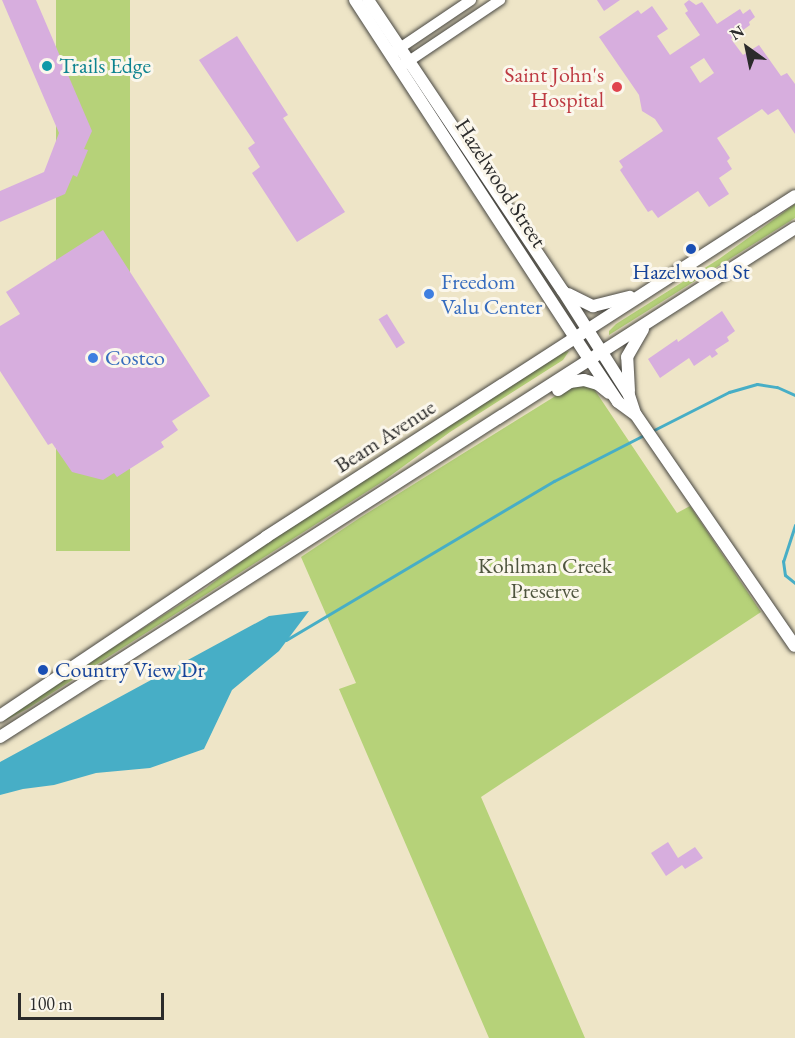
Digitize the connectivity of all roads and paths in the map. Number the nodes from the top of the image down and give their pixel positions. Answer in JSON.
{"nodes":[{"id":1,"x":355,"y":0,"type":"edge"},
{"id":2,"x":368,"y":0,"type":"edge"},
{"id":3,"x":471,"y":0,"type":"edge"},
{"id":4,"x":500,"y":0,"type":"edge"},
{"id":5,"x":401,"y":46,"type":"junction"},
{"id":6,"x":390,"y":54,"type":"junction"},
{"id":7,"x":411,"y":60,"type":"junction"},
{"id":8,"x":400,"y":68,"type":"junction"},
{"id":9,"x":795,"y":196,"type":"edge"},
{"id":10,"x":795,"y":228,"type":"edge"},
{"id":11,"x":648,"y":290,"type":"junction"},
{"id":12,"x":563,"y":291,"type":"junction"},
{"id":13,"x":647,"y":323,"type":"junction"},
{"id":14,"x":588,"y":330,"type":"junction"},
{"id":15,"x":575,"y":338,"type":"junction"},
{"id":16,"x":601,"y":352,"type":"junction"},
{"id":17,"x":590,"y":360,"type":"junction"},
{"id":18,"x":624,"y":398,"type":"junction"},
{"id":19,"x":477,"y":432,"type":"junction"},
{"id":20,"x":795,"y":646,"type":"edge"},
{"id":21,"x":0,"y":716,"type":"edge"},
{"id":22,"x":0,"y":737,"type":"edge"}],
"edges":[{"from":1,"to":6,"type":"street","name":"Hazelwood Street"},
{"from":2,"to":5,"type":"street","name":"Hazelwood Street"},
{"from":3,"to":5,"type":"street"},
{"from":4,"to":7,"type":"street"},
{"from":5,"to":6,"type":"street"},
{"from":5,"to":7,"type":"street","name":"Hazelwood Street"},
{"from":6,"to":8,"type":"street","name":"Hazelwood Street"},
{"from":7,"to":8,"type":"street"},
{"from":7,"to":12,"type":"street","name":"Hazelwood Street"},
{"from":8,"to":15,"type":"street","name":"Hazelwood Street"},
{"from":9,"to":11,"type":"street","name":"Beam Avenue"},
{"from":10,"to":13,"type":"street","name":"Beam Avenue"},
{"from":11,"to":12,"type":"street"},
{"from":11,"to":14,"type":"street","name":"Beam Avenue"},
{"from":12,"to":14,"type":"street","name":"Hazelwood Street"},
{"from":13,"to":16,"type":"street","name":"Beam Avenue"},
{"from":13,"to":18,"type":"street"},
{"from":14,"to":15,"type":"street","name":"Beam Avenue"},
{"from":14,"to":16,"type":"street","name":"Hazelwood Street"},
{"from":15,"to":17,"type":"street","name":"Hazelwood Street"},
{"from":15,"to":21,"type":"street","name":"Beam Avenue"},
{"from":16,"to":17,"type":"street","name":"Beam Avenue"},
{"from":16,"to":18,"type":"street","name":"Hazelwood Street"},
{"from":17,"to":18,"type":"street","name":"Hazelwood Street"},
{"from":17,"to":19,"type":"street","name":"Beam Avenue"},
{"from":18,"to":19,"type":"street"},
{"from":18,"to":20,"type":"street","name":"Hazelwood Street"},
{"from":19,"to":22,"type":"street","name":"Beam Avenue"}]}
